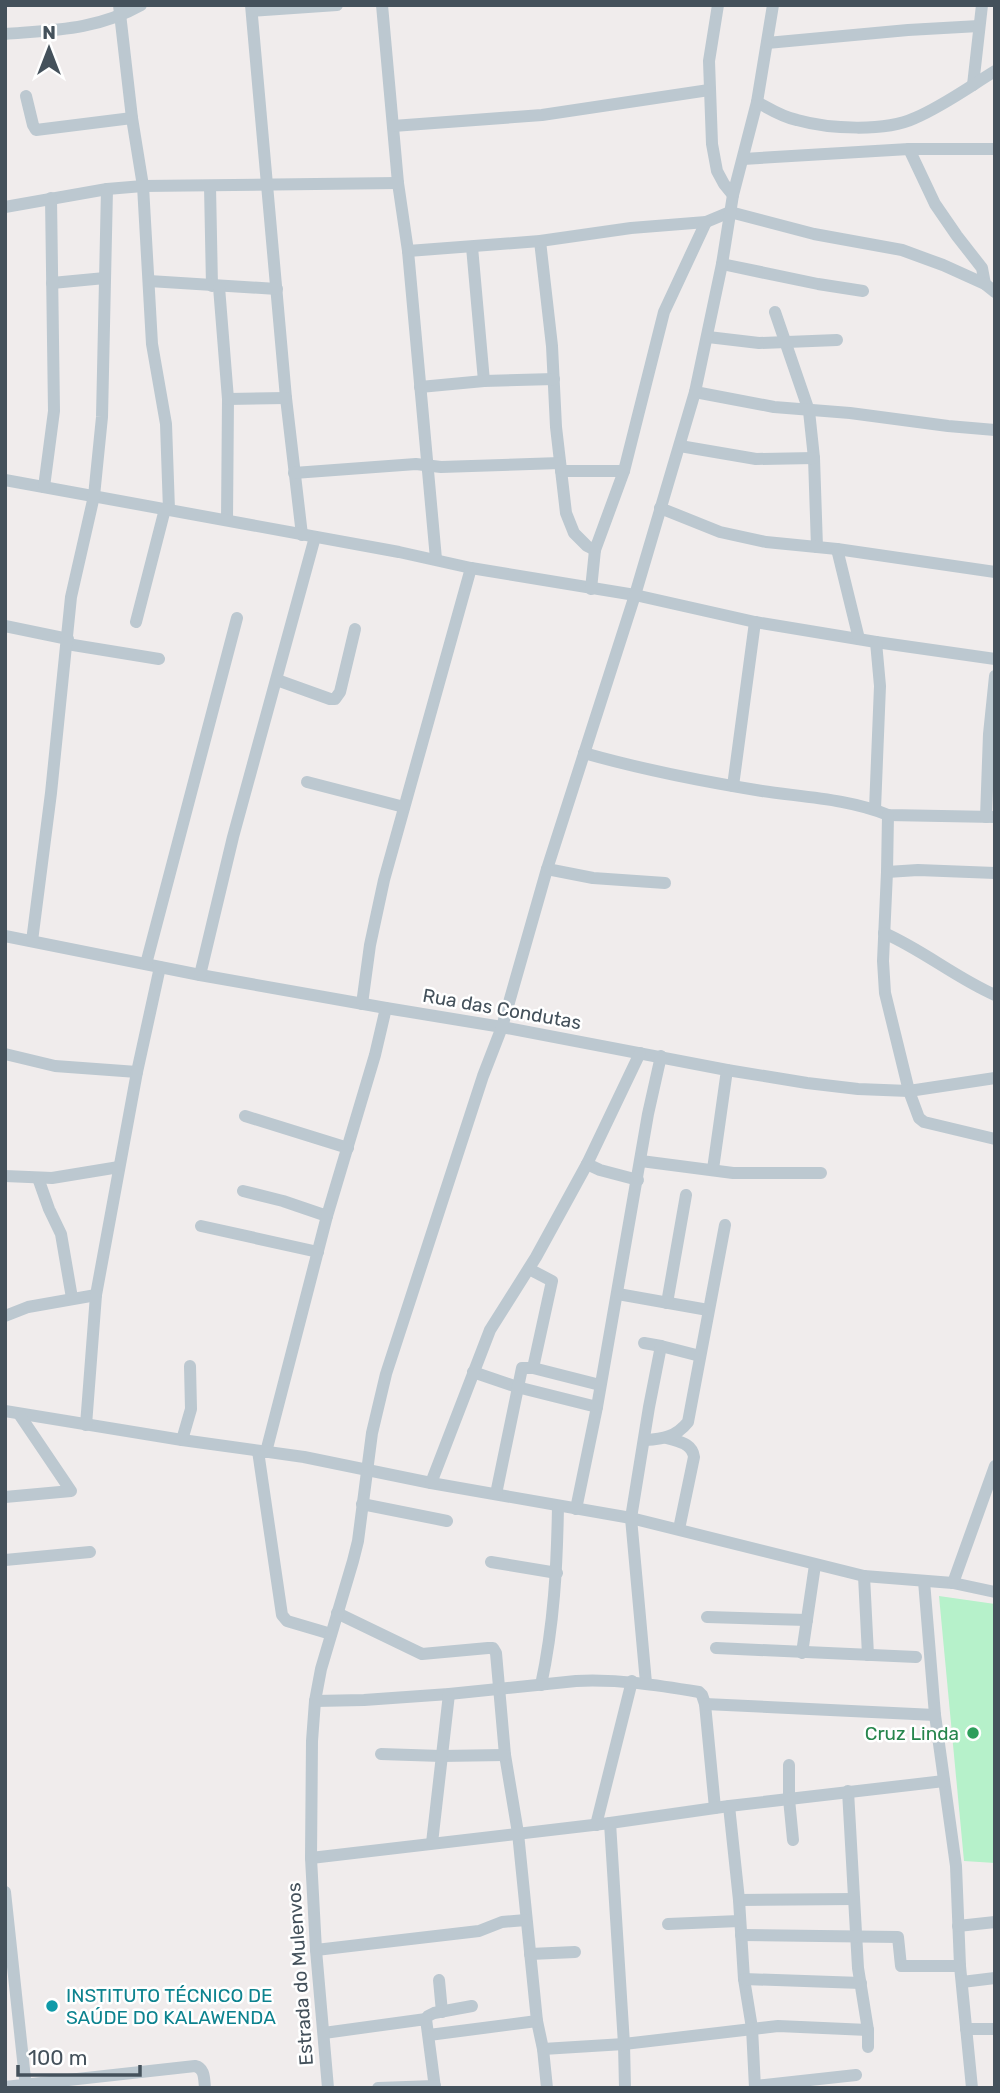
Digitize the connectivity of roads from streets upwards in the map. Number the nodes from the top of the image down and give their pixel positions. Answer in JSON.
{"nodes":[{"id":1,"x":141,"y":5,"type":"edge"},
{"id":2,"x":337,"y":5,"type":"edge"},
{"id":3,"x":382,"y":5,"type":"edge"},
{"id":4,"x":718,"y":5,"type":"edge"},
{"id":5,"x":773,"y":5,"type":"edge"},
{"id":6,"x":982,"y":5,"type":"edge"},
{"id":7,"x":252,"y":8,"type":"edge"},
{"id":8,"x":119,"y":11,"type":"edge"},
{"id":9,"x":979,"y":26,"type":"junction"},
{"id":10,"x":5,"y":34,"type":"edge"},
{"id":11,"x":767,"y":43,"type":"junction"},
{"id":12,"x":995,"y":71,"type":"edge"},
{"id":13,"x":973,"y":85,"type":"junction"},
{"id":14,"x":709,"y":90,"type":"junction"},
{"id":15,"x":26,"y":96,"type":"dead end"},
{"id":16,"x":757,"y":102,"type":"junction"},
{"id":17,"x":132,"y":118,"type":"junction"},
{"id":18,"x":393,"y":125,"type":"junction"},
{"id":19,"x":908,"y":149,"type":"junction"},
{"id":20,"x":995,"y":149,"type":"edge"},
{"id":21,"x":743,"y":159,"type":"junction"},
{"id":22,"x":398,"y":183,"type":"junction"},
{"id":23,"x":143,"y":186,"type":"junction"},
{"id":24,"x":210,"y":186,"type":"junction"},
{"id":25,"x":268,"y":186,"type":"junction"},
{"id":26,"x":107,"y":189,"type":"junction"},
{"id":27,"x":733,"y":195,"type":"junction"},
{"id":28,"x":51,"y":198,"type":"junction"},
{"id":29,"x":5,"y":207,"type":"edge"},
{"id":30,"x":730,"y":212,"type":"junction"},
{"id":31,"x":706,"y":222,"type":"junction"},
{"id":32,"x":540,"y":241,"type":"junction"},
{"id":33,"x":472,"y":247,"type":"junction"},
{"id":34,"x":408,"y":251,"type":"junction"},
{"id":35,"x":722,"y":264,"type":"junction"},
{"id":36,"x":105,"y":278,"type":"junction"},
{"id":37,"x":149,"y":281,"type":"junction"},
{"id":38,"x":52,"y":283,"type":"junction"},
{"id":39,"x":216,"y":287,"type":"junction"},
{"id":40,"x":277,"y":289,"type":"junction"},
{"id":41,"x":992,"y":289,"type":"edge"},
{"id":42,"x":863,"y":291,"type":"dead end"},
{"id":43,"x":775,"y":312,"type":"dead end"},
{"id":44,"x":708,"y":337,"type":"junction"},
{"id":45,"x":837,"y":340,"type":"dead end"},
{"id":46,"x":786,"y":342,"type":"junction"},
{"id":47,"x":554,"y":379,"type":"junction"},
{"id":48,"x":484,"y":381,"type":"junction"},
{"id":49,"x":420,"y":387,"type":"junction"},
{"id":50,"x":695,"y":392,"type":"junction"},
{"id":51,"x":286,"y":398,"type":"junction"},
{"id":52,"x":228,"y":399,"type":"junction"},
{"id":53,"x":809,"y":411,"type":"junction"},
{"id":54,"x":995,"y":429,"type":"edge"},
{"id":55,"x":680,"y":446,"type":"junction"},
{"id":56,"x":814,"y":458,"type":"junction"},
{"id":57,"x":428,"y":465,"type":"junction"},
{"id":58,"x":560,"y":467,"type":"junction"},
{"id":59,"x":624,"y":471,"type":"junction"},
{"id":60,"x":294,"y":473,"type":"junction"},
{"id":61,"x":5,"y":480,"type":"edge"},
{"id":62,"x":44,"y":487,"type":"junction"},
{"id":63,"x":94,"y":496,"type":"junction"},
{"id":64,"x":660,"y":508,"type":"junction"},
{"id":65,"x":167,"y":509,"type":"junction"},
{"id":66,"x":227,"y":520,"type":"junction"},
{"id":67,"x":309,"y":536,"type":"junction"},
{"id":68,"x":817,"y":547,"type":"junction"},
{"id":69,"x":838,"y":549,"type":"junction"},
{"id":70,"x":595,"y":550,"type":"junction"},
{"id":71,"x":436,"y":559,"type":"junction"},
{"id":72,"x":471,"y":568,"type":"junction"},
{"id":73,"x":995,"y":572,"type":"edge"},
{"id":74,"x":591,"y":589,"type":"junction"},
{"id":75,"x":635,"y":596,"type":"junction"},
{"id":76,"x":236,"y":618,"type":"dead end"},
{"id":77,"x":135,"y":622,"type":"dead end"},
{"id":78,"x":754,"y":622,"type":"junction"},
{"id":79,"x":5,"y":626,"type":"edge"},
{"id":80,"x":355,"y":629,"type":"dead end"},
{"id":81,"x":859,"y":639,"type":"junction"},
{"id":82,"x":68,"y":641,"type":"junction"},
{"id":83,"x":876,"y":642,"type":"junction"},
{"id":84,"x":159,"y":659,"type":"dead end"},
{"id":85,"x":995,"y":659,"type":"edge"},
{"id":86,"x":995,"y":676,"type":"edge"},
{"id":87,"x":277,"y":680,"type":"junction"},
{"id":88,"x":584,"y":752,"type":"junction"},
{"id":89,"x":307,"y":782,"type":"dead end"},
{"id":90,"x":733,"y":786,"type":"junction"},
{"id":91,"x":404,"y":807,"type":"junction"},
{"id":92,"x":875,"y":809,"type":"junction"},
{"id":93,"x":888,"y":815,"type":"junction"},
{"id":94,"x":991,"y":817,"type":"edge"},
{"id":95,"x":547,"y":869,"type":"junction"},
{"id":96,"x":887,"y":872,"type":"junction"},
{"id":97,"x":995,"y":873,"type":"edge"},
{"id":98,"x":665,"y":883,"type":"dead end"},
{"id":99,"x":884,"y":933,"type":"junction"},
{"id":100,"x":5,"y":936,"type":"edge"},
{"id":101,"x":32,"y":941,"type":"junction"},
{"id":102,"x":146,"y":964,"type":"junction"},
{"id":103,"x":160,"y":967,"type":"junction"},
{"id":104,"x":200,"y":975,"type":"junction"},
{"id":105,"x":995,"y":995,"type":"edge"},
{"id":106,"x":362,"y":1004,"type":"junction"},
{"id":107,"x":386,"y":1009,"type":"junction"},
{"id":108,"x":502,"y":1027,"type":"junction"},
{"id":109,"x":640,"y":1052,"type":"junction"},
{"id":110,"x":5,"y":1054,"type":"edge"},
{"id":111,"x":661,"y":1056,"type":"junction"},
{"id":112,"x":727,"y":1070,"type":"junction"},
{"id":113,"x":137,"y":1072,"type":"junction"},
{"id":114,"x":995,"y":1078,"type":"edge"},
{"id":115,"x":909,"y":1091,"type":"junction"},
{"id":116,"x":245,"y":1116,"type":"dead end"},
{"id":117,"x":995,"y":1139,"type":"edge"},
{"id":118,"x":348,"y":1148,"type":"junction"},
{"id":119,"x":641,"y":1161,"type":"junction"},
{"id":120,"x":587,"y":1164,"type":"junction"},
{"id":121,"x":119,"y":1167,"type":"junction"},
{"id":122,"x":713,"y":1169,"type":"junction"},
{"id":123,"x":821,"y":1173,"type":"dead end"},
{"id":124,"x":5,"y":1176,"type":"edge"},
{"id":125,"x":38,"y":1178,"type":"junction"},
{"id":126,"x":638,"y":1180,"type":"junction"},
{"id":127,"x":243,"y":1191,"type":"dead end"},
{"id":128,"x":687,"y":1195,"type":"dead end"},
{"id":129,"x":327,"y":1216,"type":"junction"},
{"id":130,"x":201,"y":1226,"type":"dead end"},
{"id":131,"x":724,"y":1226,"type":"dead end"},
{"id":132,"x":318,"y":1252,"type":"junction"},
{"id":133,"x":529,"y":1269,"type":"junction"},
{"id":134,"x":618,"y":1294,"type":"junction"},
{"id":135,"x":96,"y":1295,"type":"junction"},
{"id":136,"x":72,"y":1298,"type":"junction"},
{"id":137,"x":667,"y":1303,"type":"junction"},
{"id":138,"x":708,"y":1310,"type":"junction"},
{"id":139,"x":5,"y":1316,"type":"edge"},
{"id":140,"x":644,"y":1343,"type":"dead end"},
{"id":141,"x":661,"y":1346,"type":"junction"},
{"id":142,"x":700,"y":1356,"type":"junction"},
{"id":143,"x":190,"y":1366,"type":"dead end"},
{"id":144,"x":533,"y":1368,"type":"junction"},
{"id":145,"x":473,"y":1372,"type":"junction"},
{"id":146,"x":600,"y":1385,"type":"junction"},
{"id":147,"x":517,"y":1387,"type":"junction"},
{"id":148,"x":597,"y":1408,"type":"junction"},
{"id":149,"x":12,"y":1413,"type":"edge"},
{"id":150,"x":86,"y":1425,"type":"junction"},
{"id":151,"x":667,"y":1438,"type":"junction"},
{"id":152,"x":182,"y":1440,"type":"junction"},
{"id":153,"x":645,"y":1440,"type":"junction"},
{"id":154,"x":262,"y":1451,"type":"junction"},
{"id":155,"x":995,"y":1466,"type":"edge"},
{"id":156,"x":367,"y":1470,"type":"junction"},
{"id":157,"x":431,"y":1483,"type":"junction"},
{"id":158,"x":992,"y":1485,"type":"edge"},
{"id":159,"x":496,"y":1494,"type":"junction"},
{"id":160,"x":5,"y":1497,"type":"edge"},
{"id":161,"x":362,"y":1504,"type":"junction"},
{"id":162,"x":558,"y":1506,"type":"junction"},
{"id":163,"x":576,"y":1509,"type":"junction"},
{"id":164,"x":631,"y":1518,"type":"junction"},
{"id":165,"x":447,"y":1521,"type":"dead end"},
{"id":166,"x":679,"y":1529,"type":"junction"},
{"id":167,"x":90,"y":1552,"type":"dead end"},
{"id":168,"x":5,"y":1560,"type":"edge"},
{"id":169,"x":491,"y":1562,"type":"dead end"},
{"id":170,"x":815,"y":1565,"type":"junction"},
{"id":171,"x":556,"y":1573,"type":"junction"},
{"id":172,"x":864,"y":1576,"type":"junction"},
{"id":173,"x":923,"y":1581,"type":"junction"},
{"id":174,"x":953,"y":1583,"type":"junction"},
{"id":175,"x":995,"y":1592,"type":"edge"},
{"id":176,"x":337,"y":1613,"type":"junction"},
{"id":177,"x":707,"y":1617,"type":"dead end"},
{"id":178,"x":807,"y":1620,"type":"junction"},
{"id":179,"x":331,"y":1634,"type":"junction"},
{"id":180,"x":716,"y":1648,"type":"dead end"},
{"id":181,"x":802,"y":1653,"type":"junction"},
{"id":182,"x":868,"y":1655,"type":"junction"},
{"id":183,"x":916,"y":1657,"type":"dead end"},
{"id":184,"x":632,"y":1681,"type":"junction"},
{"id":185,"x":646,"y":1683,"type":"junction"},
{"id":186,"x":541,"y":1685,"type":"junction"},
{"id":187,"x":498,"y":1689,"type":"junction"},
{"id":188,"x":449,"y":1694,"type":"junction"},
{"id":189,"x":315,"y":1701,"type":"junction"},
{"id":190,"x":705,"y":1704,"type":"junction"},
{"id":191,"x":936,"y":1715,"type":"junction"},
{"id":192,"x":381,"y":1754,"type":"dead end"},
{"id":193,"x":505,"y":1755,"type":"junction"},
{"id":194,"x":441,"y":1756,"type":"junction"},
{"id":195,"x":789,"y":1765,"type":"dead end"},
{"id":196,"x":944,"y":1781,"type":"junction"},
{"id":197,"x":848,"y":1791,"type":"junction"},
{"id":198,"x":789,"y":1799,"type":"junction"},
{"id":199,"x":729,"y":1806,"type":"junction"},
{"id":200,"x":715,"y":1808,"type":"junction"},
{"id":201,"x":610,"y":1823,"type":"junction"},
{"id":202,"x":596,"y":1825,"type":"junction"},
{"id":203,"x":517,"y":1833,"type":"junction"},
{"id":204,"x":793,"y":1840,"type":"dead end"},
{"id":205,"x":432,"y":1843,"type":"junction"},
{"id":206,"x":311,"y":1858,"type":"junction"},
{"id":207,"x":5,"y":1892,"type":"edge"},
{"id":208,"x":854,"y":1899,"type":"junction"},
{"id":209,"x":739,"y":1900,"type":"junction"},
{"id":210,"x":526,"y":1920,"type":"junction"},
{"id":211,"x":739,"y":1922,"type":"junction"},
{"id":212,"x":995,"y":1922,"type":"edge"},
{"id":213,"x":668,"y":1924,"type":"dead end"},
{"id":214,"x":958,"y":1926,"type":"junction"},
{"id":215,"x":741,"y":1936,"type":"junction"},
{"id":216,"x":856,"y":1937,"type":"junction"},
{"id":217,"x":316,"y":1950,"type":"junction"},
{"id":218,"x":575,"y":1952,"type":"dead end"},
{"id":219,"x":530,"y":1954,"type":"junction"},
{"id":220,"x":960,"y":1966,"type":"junction"},
{"id":221,"x":995,"y":1978,"type":"edge"},
{"id":222,"x":744,"y":1979,"type":"junction"},
{"id":223,"x":439,"y":1980,"type":"dead end"},
{"id":224,"x":962,"y":1982,"type":"junction"},
{"id":225,"x":861,"y":1983,"type":"junction"},
{"id":226,"x":472,"y":2007,"type":"dead end"},
{"id":227,"x":442,"y":2011,"type":"junction"},
{"id":228,"x":426,"y":2019,"type":"junction"},
{"id":229,"x":537,"y":2021,"type":"junction"},
{"id":230,"x":752,"y":2028,"type":"junction"},
{"id":231,"x":966,"y":2029,"type":"junction"},
{"id":232,"x":995,"y":2029,"type":"edge"},
{"id":233,"x":868,"y":2030,"type":"junction"},
{"id":234,"x":324,"y":2033,"type":"junction"},
{"id":235,"x":429,"y":2035,"type":"junction"},
{"id":236,"x":624,"y":2044,"type":"junction"},
{"id":237,"x":868,"y":2047,"type":"dead end"},
{"id":238,"x":543,"y":2049,"type":"junction"},
{"id":239,"x":856,"y":2076,"type":"dead end"},
{"id":240,"x":26,"y":2086,"type":"edge"},
{"id":241,"x":5,"y":2087,"type":"edge"},
{"id":242,"x":435,"y":2087,"type":"edge"},
{"id":243,"x":755,"y":2087,"type":"edge"},
{"id":244,"x":205,"y":2088,"type":"edge"},
{"id":245,"x":328,"y":2088,"type":"edge"},
{"id":246,"x":378,"y":2088,"type":"edge"},
{"id":247,"x":547,"y":2088,"type":"edge"},
{"id":248,"x":625,"y":2088,"type":"edge"},
{"id":249,"x":972,"y":2088,"type":"edge"}],
"edges":[{"from":1,"to":8,"type":"street"},
{"from":2,"to":7,"type":"street"},
{"from":3,"to":18,"type":"street"},
{"from":4,"to":14,"type":"street"},
{"from":5,"to":11,"type":"street","name":"Estrada do Mulenvos"},
{"from":6,"to":9,"type":"street"},
{"from":7,"to":25,"type":"street"},
{"from":8,"to":10,"type":"street"},
{"from":8,"to":17,"type":"street"},
{"from":9,"to":11,"type":"street"},
{"from":9,"to":13,"type":"street"},
{"from":11,"to":16,"type":"street","name":"Estrada do Mulenvos"},
{"from":12,"to":13,"type":"street"},
{"from":13,"to":16,"type":"street"},
{"from":14,"to":18,"type":"street"},
{"from":14,"to":27,"type":"street"},
{"from":15,"to":17,"type":"street"},
{"from":16,"to":21,"type":"street","name":"Estrada do Mulenvos"},
{"from":17,"to":23,"type":"street"},
{"from":18,"to":22,"type":"street"},
{"from":19,"to":20,"type":"street"},
{"from":19,"to":21,"type":"street"},
{"from":19,"to":41,"type":"street"},
{"from":21,"to":27,"type":"street","name":"Estrada do Mulenvos"},
{"from":22,"to":25,"type":"street"},
{"from":22,"to":34,"type":"street"},
{"from":23,"to":24,"type":"street"},
{"from":23,"to":26,"type":"street"},
{"from":23,"to":37,"type":"street"},
{"from":24,"to":25,"type":"street"},
{"from":24,"to":39,"type":"street"},
{"from":25,"to":40,"type":"street"},
{"from":26,"to":28,"type":"street"},
{"from":26,"to":36,"type":"street"},
{"from":27,"to":30,"type":"street","name":"Estrada do Mulenvos"},
{"from":28,"to":29,"type":"street"},
{"from":28,"to":38,"type":"street"},
{"from":30,"to":31,"type":"street"},
{"from":30,"to":35,"type":"street","name":"Estrada do Mulenvos"},
{"from":30,"to":41,"type":"street"},
{"from":31,"to":32,"type":"street"},
{"from":31,"to":59,"type":"street"},
{"from":32,"to":33,"type":"street"},
{"from":32,"to":47,"type":"street"},
{"from":33,"to":34,"type":"street"},
{"from":33,"to":48,"type":"street"},
{"from":34,"to":49,"type":"street"},
{"from":35,"to":42,"type":"street"},
{"from":35,"to":44,"type":"street","name":"Estrada do Mulenvos"},
{"from":36,"to":38,"type":"street"},
{"from":36,"to":63,"type":"street"},
{"from":37,"to":39,"type":"street"},
{"from":37,"to":65,"type":"street"},
{"from":38,"to":62,"type":"street"},
{"from":39,"to":40,"type":"street"},
{"from":39,"to":52,"type":"street"},
{"from":40,"to":51,"type":"street"},
{"from":43,"to":46,"type":"street"},
{"from":44,"to":46,"type":"street"},
{"from":44,"to":50,"type":"street","name":"Estrada do Mulenvos"},
{"from":45,"to":46,"type":"street"},
{"from":46,"to":53,"type":"street"},
{"from":47,"to":48,"type":"street"},
{"from":47,"to":58,"type":"street"},
{"from":48,"to":49,"type":"street"},
{"from":49,"to":57,"type":"street"},
{"from":50,"to":53,"type":"street"},
{"from":50,"to":55,"type":"street","name":"Estrada do Mulenvos"},
{"from":51,"to":52,"type":"street"},
{"from":51,"to":60,"type":"street"},
{"from":52,"to":66,"type":"street"},
{"from":53,"to":54,"type":"street"},
{"from":53,"to":56,"type":"street"},
{"from":55,"to":56,"type":"street"},
{"from":55,"to":64,"type":"street","name":"Estrada do Mulenvos"},
{"from":56,"to":68,"type":"street"},
{"from":57,"to":58,"type":"street"},
{"from":57,"to":60,"type":"street"},
{"from":57,"to":71,"type":"street"},
{"from":58,"to":59,"type":"street"},
{"from":58,"to":70,"type":"street"},
{"from":59,"to":70,"type":"street"},
{"from":60,"to":67,"type":"street"},
{"from":61,"to":62,"type":"street"},
{"from":62,"to":63,"type":"street"},
{"from":63,"to":65,"type":"street"},
{"from":63,"to":82,"type":"street"},
{"from":64,"to":68,"type":"street"},
{"from":64,"to":75,"type":"street","name":"Estrada do Mulenvos"},
{"from":65,"to":66,"type":"street"},
{"from":65,"to":77,"type":"street"},
{"from":66,"to":67,"type":"street"},
{"from":67,"to":71,"type":"street"},
{"from":67,"to":87,"type":"street"},
{"from":68,"to":69,"type":"street"},
{"from":69,"to":73,"type":"street"},
{"from":69,"to":81,"type":"street"},
{"from":70,"to":74,"type":"street"},
{"from":71,"to":72,"type":"street"},
{"from":72,"to":74,"type":"street"},
{"from":72,"to":91,"type":"street"},
{"from":74,"to":75,"type":"street"},
{"from":75,"to":78,"type":"street"},
{"from":75,"to":88,"type":"street","name":"Estrada do Mulenvos"},
{"from":76,"to":102,"type":"street"},
{"from":78,"to":81,"type":"street"},
{"from":78,"to":90,"type":"street"},
{"from":79,"to":82,"type":"street"},
{"from":80,"to":87,"type":"street"},
{"from":81,"to":83,"type":"street"},
{"from":82,"to":84,"type":"street"},
{"from":82,"to":101,"type":"street"},
{"from":83,"to":85,"type":"street"},
{"from":83,"to":92,"type":"street"},
{"from":86,"to":94,"type":"street"},
{"from":87,"to":104,"type":"street"},
{"from":88,"to":90,"type":"street"},
{"from":88,"to":95,"type":"street","name":"Estrada do Mulenvos"},
{"from":89,"to":91,"type":"street"},
{"from":90,"to":92,"type":"street"},
{"from":91,"to":106,"type":"street"},
{"from":92,"to":93,"type":"street"},
{"from":93,"to":94,"type":"street"},
{"from":93,"to":96,"type":"street"},
{"from":95,"to":98,"type":"street"},
{"from":95,"to":108,"type":"street","name":"Estrada do Mulenvos"},
{"from":96,"to":97,"type":"street"},
{"from":96,"to":99,"type":"street"},
{"from":99,"to":105,"type":"street"},
{"from":99,"to":115,"type":"street"},
{"from":100,"to":101,"type":"street","name":"Rua das Condutas"},
{"from":101,"to":102,"type":"street","name":"Rua das Condutas"},
{"from":102,"to":103,"type":"street","name":"Rua das Condutas"},
{"from":103,"to":104,"type":"street","name":"Rua das Condutas"},
{"from":103,"to":113,"type":"street"},
{"from":104,"to":106,"type":"street","name":"Rua das Condutas"},
{"from":106,"to":107,"type":"street","name":"Rua das Condutas"},
{"from":107,"to":108,"type":"street","name":"Rua das Condutas"},
{"from":107,"to":118,"type":"street"},
{"from":108,"to":109,"type":"street","name":"Rua das Condutas"},
{"from":108,"to":156,"type":"street","name":"Estrada do Mulenvos"},
{"from":109,"to":111,"type":"street","name":"Rua das Condutas"},
{"from":109,"to":120,"type":"street"},
{"from":110,"to":113,"type":"street"},
{"from":111,"to":112,"type":"street","name":"Rua das Condutas"},
{"from":111,"to":119,"type":"street"},
{"from":112,"to":115,"type":"street","name":"Rua das Condutas"},
{"from":112,"to":122,"type":"street"},
{"from":113,"to":121,"type":"street"},
{"from":114,"to":115,"type":"street","name":"Rua das Condutas"},
{"from":115,"to":117,"type":"street"},
{"from":116,"to":118,"type":"street"},
{"from":118,"to":129,"type":"street"},
{"from":119,"to":122,"type":"street"},
{"from":119,"to":126,"type":"street"},
{"from":120,"to":126,"type":"street"},
{"from":120,"to":133,"type":"street"},
{"from":121,"to":125,"type":"street"},
{"from":121,"to":135,"type":"street"},
{"from":122,"to":123,"type":"street"},
{"from":124,"to":125,"type":"street"},
{"from":125,"to":136,"type":"street"},
{"from":126,"to":134,"type":"street"},
{"from":127,"to":129,"type":"street"},
{"from":128,"to":137,"type":"street"},
{"from":129,"to":132,"type":"street"},
{"from":130,"to":132,"type":"street"},
{"from":131,"to":138,"type":"street"},
{"from":132,"to":154,"type":"street"},
{"from":133,"to":144,"type":"street"},
{"from":133,"to":145,"type":"street"},
{"from":134,"to":137,"type":"street"},
{"from":134,"to":146,"type":"street"},
{"from":135,"to":136,"type":"street"},
{"from":135,"to":150,"type":"street"},
{"from":136,"to":139,"type":"street"},
{"from":137,"to":138,"type":"street"},
{"from":138,"to":142,"type":"street"},
{"from":140,"to":141,"type":"street"},
{"from":141,"to":142,"type":"street"},
{"from":141,"to":153,"type":"street"},
{"from":142,"to":151,"type":"street"},
{"from":143,"to":152,"type":"street"},
{"from":144,"to":146,"type":"street"},
{"from":144,"to":147,"type":"street"},
{"from":145,"to":147,"type":"street"},
{"from":145,"to":157,"type":"street"},
{"from":146,"to":148,"type":"street"},
{"from":147,"to":148,"type":"street"},
{"from":147,"to":159,"type":"street"},
{"from":148,"to":163,"type":"street"},
{"from":149,"to":150,"type":"street"},
{"from":149,"to":160,"type":"street"},
{"from":150,"to":152,"type":"street"},
{"from":151,"to":153,"type":"street"},
{"from":151,"to":166,"type":"street"},
{"from":152,"to":154,"type":"street"},
{"from":153,"to":164,"type":"street"},
{"from":154,"to":156,"type":"street"},
{"from":154,"to":179,"type":"street"},
{"from":155,"to":158,"type":"street"},
{"from":156,"to":157,"type":"street"},
{"from":156,"to":161,"type":"street","name":"Estrada do Mulenvos"},
{"from":157,"to":159,"type":"street"},
{"from":158,"to":174,"type":"street"},
{"from":159,"to":162,"type":"street"},
{"from":161,"to":165,"type":"street"},
{"from":161,"to":176,"type":"street","name":"Estrada do Mulenvos"},
{"from":162,"to":163,"type":"street"},
{"from":162,"to":171,"type":"street"},
{"from":163,"to":164,"type":"street"},
{"from":164,"to":166,"type":"street"},
{"from":164,"to":185,"type":"street"},
{"from":166,"to":170,"type":"street"},
{"from":167,"to":168,"type":"street"},
{"from":169,"to":171,"type":"street"},
{"from":170,"to":172,"type":"street"},
{"from":170,"to":178,"type":"street"},
{"from":171,"to":186,"type":"street"},
{"from":172,"to":173,"type":"street"},
{"from":172,"to":182,"type":"street"},
{"from":173,"to":174,"type":"street"},
{"from":173,"to":191,"type":"street"},
{"from":174,"to":175,"type":"street"},
{"from":176,"to":179,"type":"street","name":"Estrada do Mulenvos"},
{"from":176,"to":187,"type":"street"},
{"from":177,"to":178,"type":"street"},
{"from":178,"to":181,"type":"street"},
{"from":179,"to":189,"type":"street","name":"Estrada do Mulenvos"},
{"from":180,"to":181,"type":"street"},
{"from":181,"to":182,"type":"street"},
{"from":182,"to":183,"type":"street"},
{"from":184,"to":185,"type":"street"},
{"from":184,"to":186,"type":"street"},
{"from":184,"to":202,"type":"street"},
{"from":185,"to":190,"type":"street"},
{"from":186,"to":187,"type":"street"},
{"from":187,"to":188,"type":"street"},
{"from":187,"to":193,"type":"street"},
{"from":188,"to":189,"type":"street"},
{"from":188,"to":194,"type":"street"},
{"from":189,"to":206,"type":"street","name":"Estrada do Mulenvos"},
{"from":190,"to":191,"type":"street"},
{"from":190,"to":200,"type":"street"},
{"from":191,"to":196,"type":"street"},
{"from":192,"to":194,"type":"street"},
{"from":193,"to":194,"type":"street"},
{"from":193,"to":203,"type":"street"},
{"from":194,"to":205,"type":"street"},
{"from":195,"to":198,"type":"street"},
{"from":196,"to":197,"type":"street"},
{"from":196,"to":214,"type":"street"},
{"from":197,"to":198,"type":"street"},
{"from":197,"to":208,"type":"street"},
{"from":198,"to":199,"type":"street"},
{"from":198,"to":204,"type":"street"},
{"from":199,"to":200,"type":"street"},
{"from":199,"to":209,"type":"street"},
{"from":200,"to":201,"type":"street"},
{"from":201,"to":202,"type":"street"},
{"from":201,"to":236,"type":"street"},
{"from":202,"to":203,"type":"street"},
{"from":203,"to":205,"type":"street"},
{"from":203,"to":210,"type":"street"},
{"from":205,"to":206,"type":"street"},
{"from":206,"to":217,"type":"street","name":"Estrada do Mulenvos"},
{"from":207,"to":240,"type":"street"},
{"from":208,"to":209,"type":"street"},
{"from":208,"to":216,"type":"street"},
{"from":209,"to":211,"type":"street"},
{"from":210,"to":217,"type":"street"},
{"from":210,"to":219,"type":"street"},
{"from":211,"to":213,"type":"street"},
{"from":211,"to":215,"type":"street"},
{"from":212,"to":214,"type":"street"},
{"from":214,"to":220,"type":"street"},
{"from":215,"to":216,"type":"street"},
{"from":215,"to":222,"type":"street"},
{"from":216,"to":220,"type":"street"},
{"from":216,"to":225,"type":"street"},
{"from":217,"to":234,"type":"street","name":"Estrada do Mulenvos"},
{"from":218,"to":219,"type":"street"},
{"from":219,"to":229,"type":"street"},
{"from":220,"to":224,"type":"street"},
{"from":221,"to":224,"type":"street"},
{"from":222,"to":225,"type":"street"},
{"from":222,"to":230,"type":"street"},
{"from":223,"to":227,"type":"street"},
{"from":224,"to":231,"type":"street"},
{"from":225,"to":233,"type":"street"},
{"from":226,"to":227,"type":"street"},
{"from":227,"to":228,"type":"street"},
{"from":228,"to":234,"type":"street"},
{"from":228,"to":235,"type":"street"},
{"from":229,"to":235,"type":"street"},
{"from":229,"to":238,"type":"street"},
{"from":230,"to":233,"type":"street"},
{"from":230,"to":236,"type":"street"},
{"from":230,"to":243,"type":"street"},
{"from":231,"to":232,"type":"street"},
{"from":231,"to":249,"type":"street"},
{"from":233,"to":237,"type":"street"},
{"from":234,"to":245,"type":"street","name":"Estrada do Mulenvos"},
{"from":235,"to":242,"type":"street"},
{"from":236,"to":238,"type":"street"},
{"from":236,"to":248,"type":"street"},
{"from":238,"to":247,"type":"street"},
{"from":239,"to":243,"type":"street"},
{"from":240,"to":241,"type":"street"},
{"from":240,"to":244,"type":"street"},
{"from":242,"to":246,"type":"street"}]}
